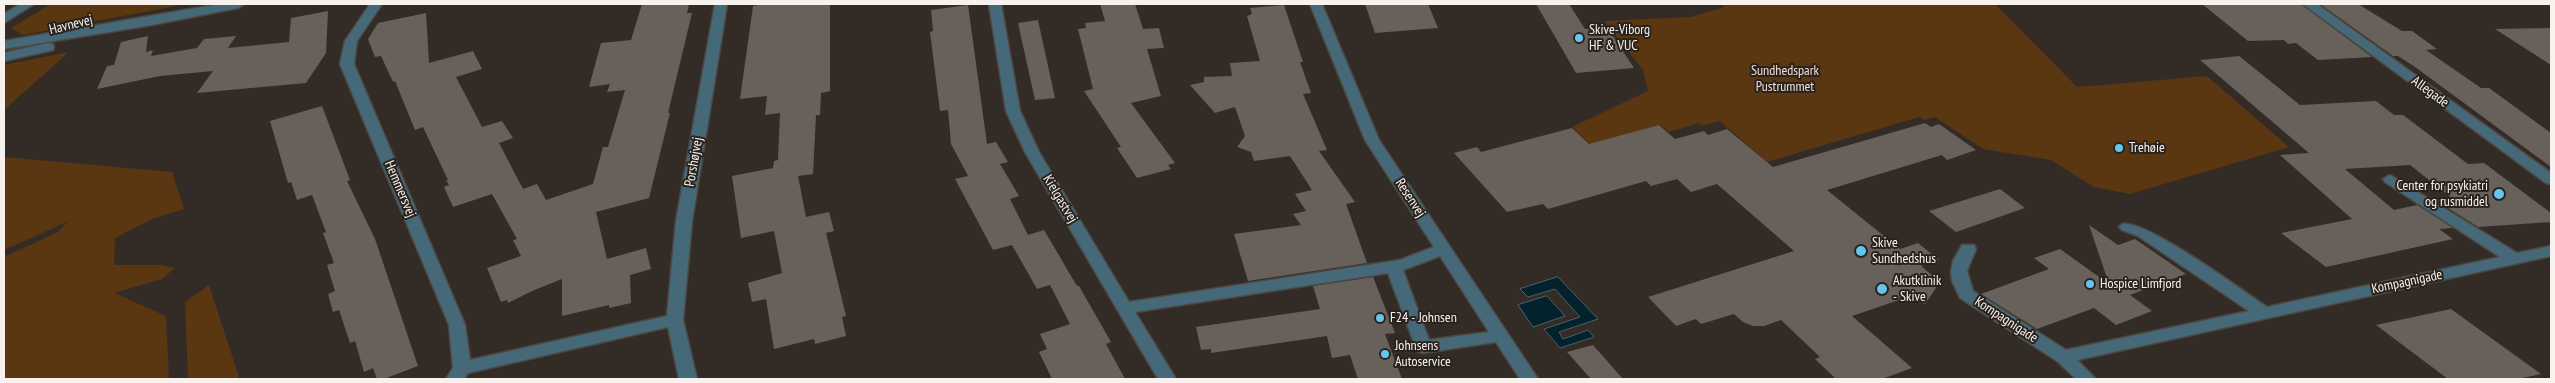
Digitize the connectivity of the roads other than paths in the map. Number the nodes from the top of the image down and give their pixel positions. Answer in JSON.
{"nodes":[{"id":1,"x":28,"y":4,"type":"edge"},
{"id":2,"x":238,"y":4,"type":"edge"},
{"id":3,"x":376,"y":4,"type":"edge"},
{"id":4,"x":721,"y":4,"type":"edge"},
{"id":5,"x":995,"y":4,"type":"edge"},
{"id":6,"x":1316,"y":4,"type":"edge"},
{"id":7,"x":2309,"y":4,"type":"edge"},
{"id":8,"x":4,"y":19,"type":"edge"},
{"id":9,"x":146,"y":22,"type":"junction"},
{"id":10,"x":4,"y":46,"type":"edge"},
{"id":11,"x":4,"y":57,"type":"edge"},
{"id":12,"x":2390,"y":179,"type":"dead end"},
{"id":13,"x":2551,"y":180,"type":"edge"},
{"id":14,"x":2127,"y":227,"type":"dead end"},
{"id":15,"x":1443,"y":249,"type":"junction"},
{"id":16,"x":1968,"y":249,"type":"dead end"},
{"id":17,"x":2551,"y":251,"type":"edge"},
{"id":18,"x":2514,"y":259,"type":"junction"},
{"id":19,"x":1394,"y":267,"type":"junction"},
{"id":20,"x":1125,"y":308,"type":"junction"},
{"id":21,"x":2263,"y":312,"type":"junction"},
{"id":22,"x":675,"y":320,"type":"junction"},
{"id":23,"x":1501,"y":336,"type":"junction"},
{"id":24,"x":2063,"y":357,"type":"junction"},
{"id":25,"x":458,"y":373,"type":"edge"},
{"id":26,"x":688,"y":379,"type":"edge"},
{"id":27,"x":1166,"y":379,"type":"edge"},
{"id":28,"x":1529,"y":379,"type":"edge"},
{"id":29,"x":2087,"y":379,"type":"edge"}],
"edges":[{"from":1,"to":8,"type":"street"},
{"from":2,"to":9,"type":"street","name":"Havnevej"},
{"from":3,"to":25,"type":"street","name":"Hemmersvej"},
{"from":4,"to":22,"type":"street","name":"Porshøjvej"},
{"from":5,"to":20,"type":"street","name":"Kielgastvej"},
{"from":6,"to":15,"type":"street","name":"Resenvej"},
{"from":7,"to":13,"type":"street","name":"Allegade"},
{"from":9,"to":10,"type":"street","name":"Havnevej"},
{"from":9,"to":11,"type":"street","name":"Havnevej"},
{"from":12,"to":18,"type":"street"},
{"from":14,"to":21,"type":"street"},
{"from":15,"to":19,"type":"street"},
{"from":15,"to":23,"type":"street","name":"Resenvej"},
{"from":16,"to":24,"type":"street","name":"Kompagnigade"},
{"from":17,"to":18,"type":"street","name":"Kompagnigade"},
{"from":18,"to":21,"type":"street","name":"Kompagnigade"},
{"from":19,"to":20,"type":"street"},
{"from":19,"to":23,"type":"street"},
{"from":20,"to":27,"type":"street","name":"Kielgastvej"},
{"from":21,"to":24,"type":"street","name":"Kompagnigade"},
{"from":22,"to":25,"type":"street"},
{"from":22,"to":26,"type":"street","name":"Porshøjvej"},
{"from":23,"to":28,"type":"street","name":"Resenvej"},
{"from":24,"to":29,"type":"street","name":"Kompagnigade"}]}
